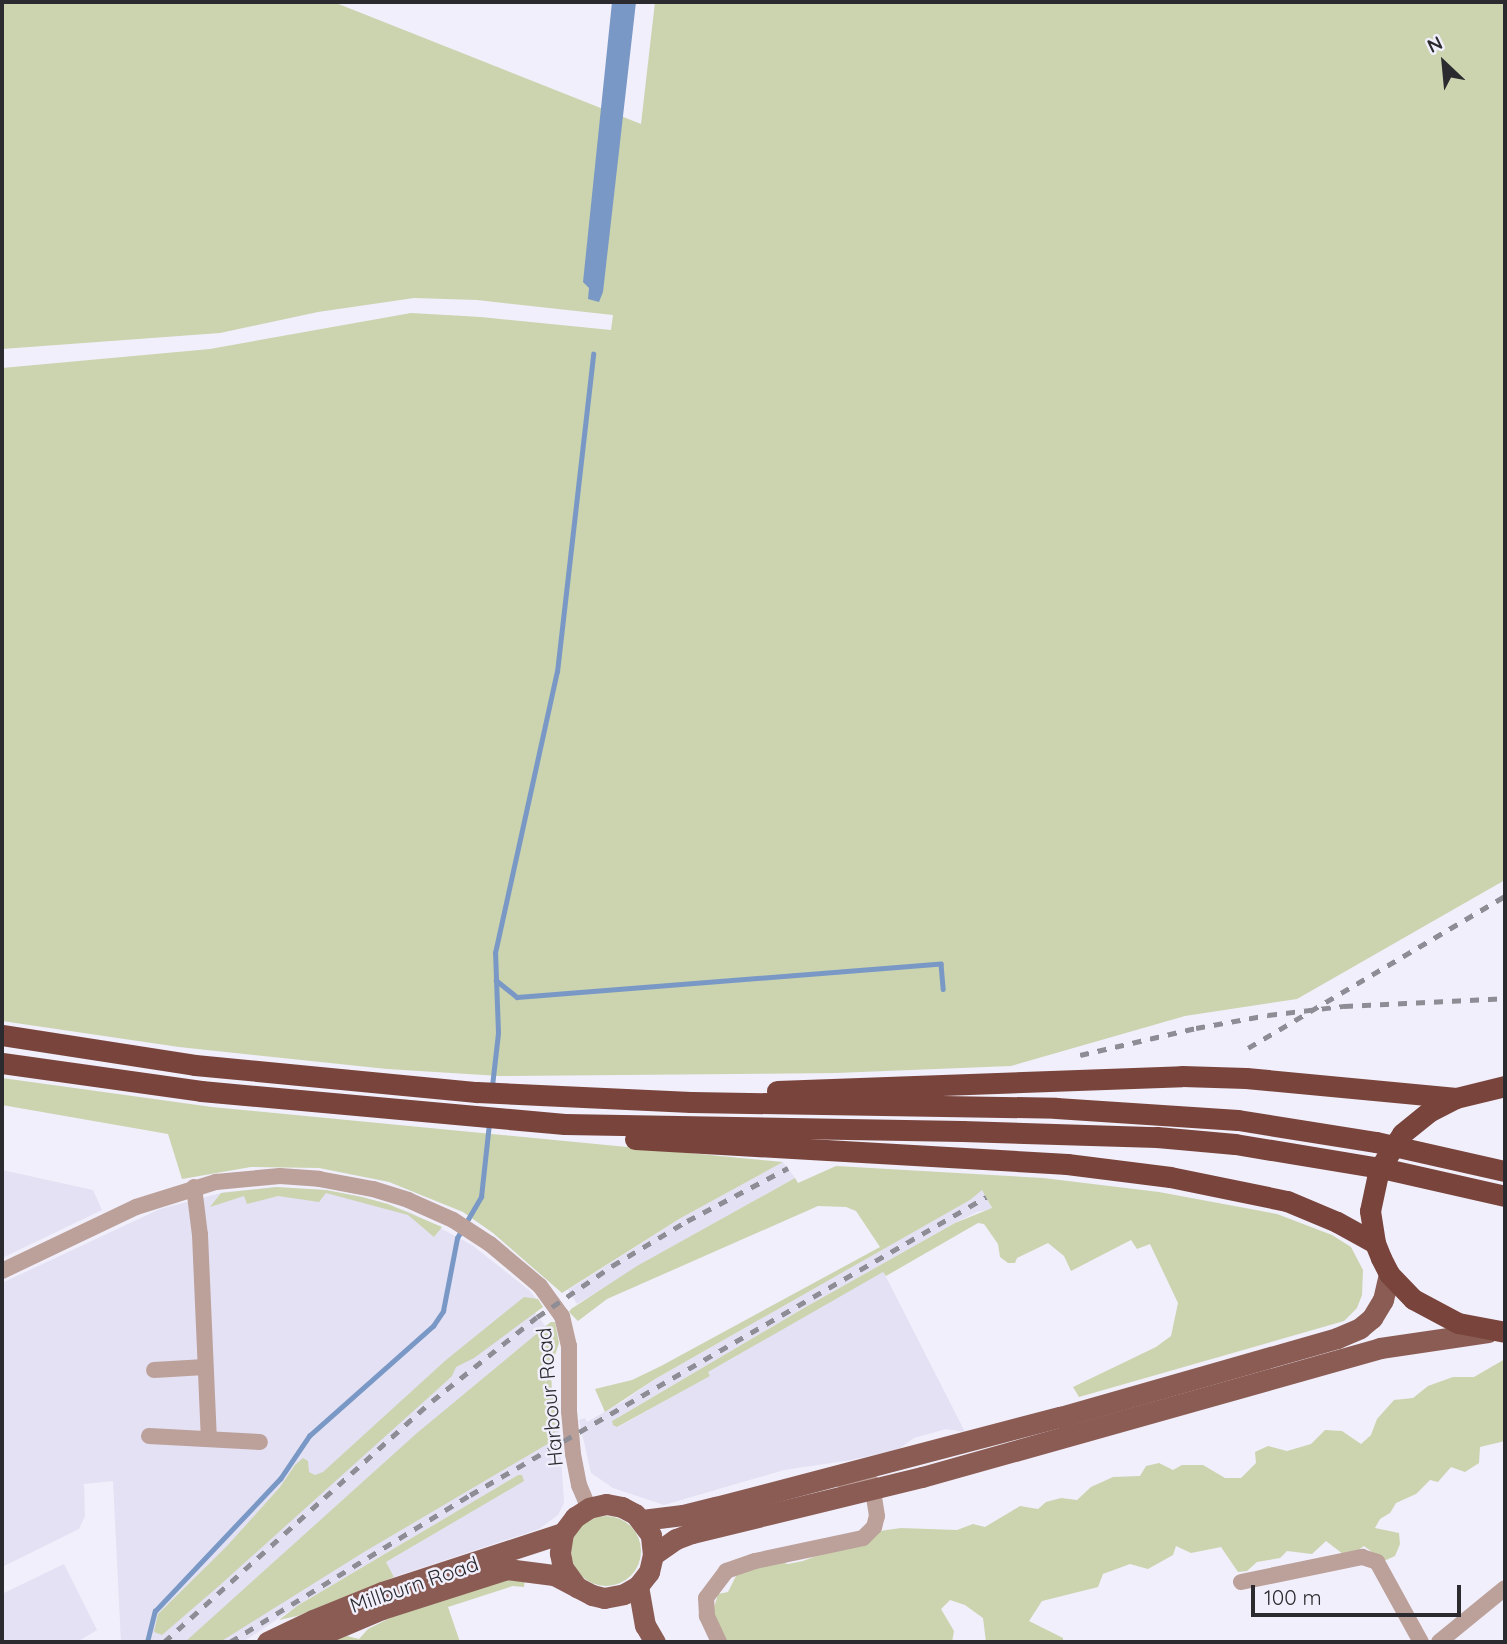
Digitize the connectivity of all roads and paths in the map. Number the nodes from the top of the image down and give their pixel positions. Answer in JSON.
{"nodes":[{"id":1,"x":2,"y":1035,"type":"edge"},
{"id":2,"x":2,"y":1063,"type":"edge"},
{"id":3,"x":1505,"y":1086,"type":"edge"},
{"id":4,"x":1456,"y":1098,"type":"junction"},
{"id":5,"x":691,"y":1102,"type":"junction"},
{"id":6,"x":565,"y":1124,"type":"junction"},
{"id":7,"x":1505,"y":1171,"type":"edge"},
{"id":8,"x":194,"y":1187,"type":"junction"},
{"id":9,"x":1505,"y":1196,"type":"edge"},
{"id":10,"x":1375,"y":1243,"type":"junction"},
{"id":11,"x":2,"y":1271,"type":"edge"},
{"id":12,"x":1390,"y":1274,"type":"junction"},
{"id":13,"x":1501,"y":1331,"type":"edge"},
{"id":14,"x":205,"y":1367,"type":"junction"},
{"id":15,"x":154,"y":1370,"type":"dead end"},
{"id":16,"x":149,"y":1436,"type":"dead end"},
{"id":17,"x":209,"y":1439,"type":"junction"},
{"id":18,"x":260,"y":1442,"type":"dead end"},
{"id":19,"x":802,"y":1484,"type":"junction"},
{"id":20,"x":874,"y":1489,"type":"junction"},
{"id":21,"x":589,"y":1508,"type":"junction"},
{"id":22,"x":642,"y":1520,"type":"junction"},
{"id":23,"x":563,"y":1533,"type":"junction"},
{"id":24,"x":653,"y":1555,"type":"junction"},
{"id":25,"x":1241,"y":1583,"type":"dead end"},
{"id":26,"x":638,"y":1586,"type":"junction"},
{"id":27,"x":577,"y":1587,"type":"junction"},
{"id":28,"x":1505,"y":1588,"type":"edge"},
{"id":29,"x":604,"y":1598,"type":"junction"},
{"id":30,"x":650,"y":1634,"type":"edge"},
{"id":31,"x":267,"y":1642,"type":"edge"},
{"id":32,"x":304,"y":1642,"type":"edge"},
{"id":33,"x":719,"y":1642,"type":"edge"},
{"id":34,"x":1421,"y":1642,"type":"edge"},
{"id":35,"x":1439,"y":1642,"type":"edge"}],
"edges":[{"from":1,"to":5,"type":"highway"},
{"from":2,"to":6,"type":"highway"},
{"from":3,"to":4,"type":"highway"},
{"from":4,"to":5,"type":"highway"},
{"from":4,"to":10,"type":"highway"},
{"from":5,"to":7,"type":"highway"},
{"from":6,"to":9,"type":"highway"},
{"from":6,"to":10,"type":"highway"},
{"from":8,"to":11,"type":"street","name":"Harbour Road"},
{"from":8,"to":14,"type":"street"},
{"from":8,"to":21,"type":"street","name":"Harbour Road"},
{"from":10,"to":12,"type":"highway"},
{"from":12,"to":13,"type":"highway"},
{"from":12,"to":19,"type":"main road"},
{"from":13,"to":20,"type":"main road"},
{"from":14,"to":15,"type":"street"},
{"from":14,"to":17,"type":"street"},
{"from":16,"to":17,"type":"street"},
{"from":17,"to":18,"type":"street"},
{"from":19,"to":20,"type":"street"},
{"from":19,"to":22,"type":"main road"},
{"from":20,"to":24,"type":"main road"},
{"from":20,"to":33,"type":"street"},
{"from":21,"to":22,"type":"main road"},
{"from":21,"to":23,"type":"main road"},
{"from":22,"to":24,"type":"main road"},
{"from":23,"to":27,"type":"main road"},
{"from":23,"to":31,"type":"main road","name":"Millburn Road"},
{"from":24,"to":26,"type":"main road"},
{"from":25,"to":34,"type":"street"},
{"from":26,"to":29,"type":"main road"},
{"from":26,"to":30,"type":"main road"},
{"from":27,"to":29,"type":"main road"},
{"from":27,"to":32,"type":"main road","name":"Millburn Road"},
{"from":28,"to":35,"type":"street"},
{"from":29,"to":30,"type":"main road"}]}
